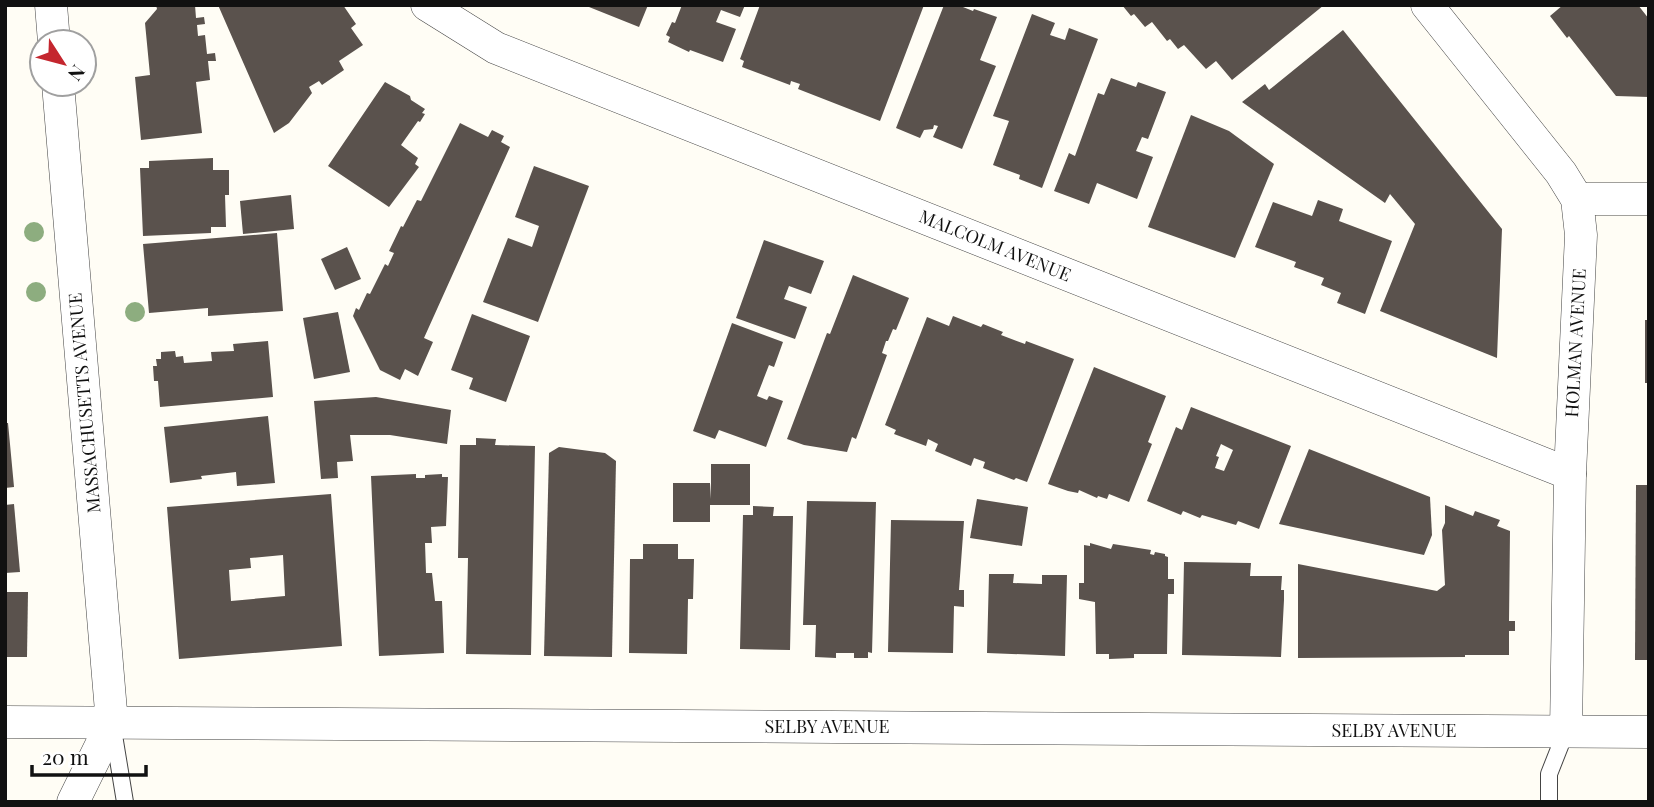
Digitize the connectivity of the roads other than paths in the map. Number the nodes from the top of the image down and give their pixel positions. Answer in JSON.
{"nodes":[{"id":1,"x":51,"y":5,"type":"edge"},
{"id":2,"x":427,"y":5,"type":"edge"},
{"id":3,"x":1427,"y":5,"type":"edge"},
{"id":4,"x":53,"y":28,"type":"edge"},
{"id":5,"x":59,"y":98,"type":"edge"},
{"id":6,"x":1577,"y":199,"type":"junction"},
{"id":7,"x":1649,"y":199,"type":"edge"},
{"id":8,"x":1570,"y":474,"type":"junction"},
{"id":9,"x":5,"y":722,"type":"edge"},
{"id":10,"x":112,"y":723,"type":"junction"},
{"id":11,"x":1566,"y":731,"type":"junction"},
{"id":12,"x":1649,"y":732,"type":"edge"},
{"id":13,"x":73,"y":802,"type":"edge"},
{"id":14,"x":125,"y":802,"type":"edge"},
{"id":15,"x":1549,"y":802,"type":"edge"}],
"edges":[{"from":1,"to":4,"type":"street"},
{"from":2,"to":8,"type":"street","name":"MALCOLM AVENUE"},
{"from":3,"to":6,"type":"street","name":"HOLMAN AVENUE"},
{"from":5,"to":10,"type":"street","name":"MASSACHUSETTS AVENUE"},
{"from":6,"to":7,"type":"street"},
{"from":6,"to":8,"type":"street","name":"HOLMAN AVENUE"},
{"from":8,"to":11,"type":"street","name":"HOLMAN AVENUE"},
{"from":9,"to":10,"type":"street","name":"SELBY AVENUE"},
{"from":10,"to":11,"type":"street","name":"SELBY AVENUE"},
{"from":10,"to":13,"type":"street"},
{"from":10,"to":14,"type":"lane"},
{"from":11,"to":12,"type":"street","name":"SELBY AVENUE"},
{"from":11,"to":15,"type":"lane"}]}
